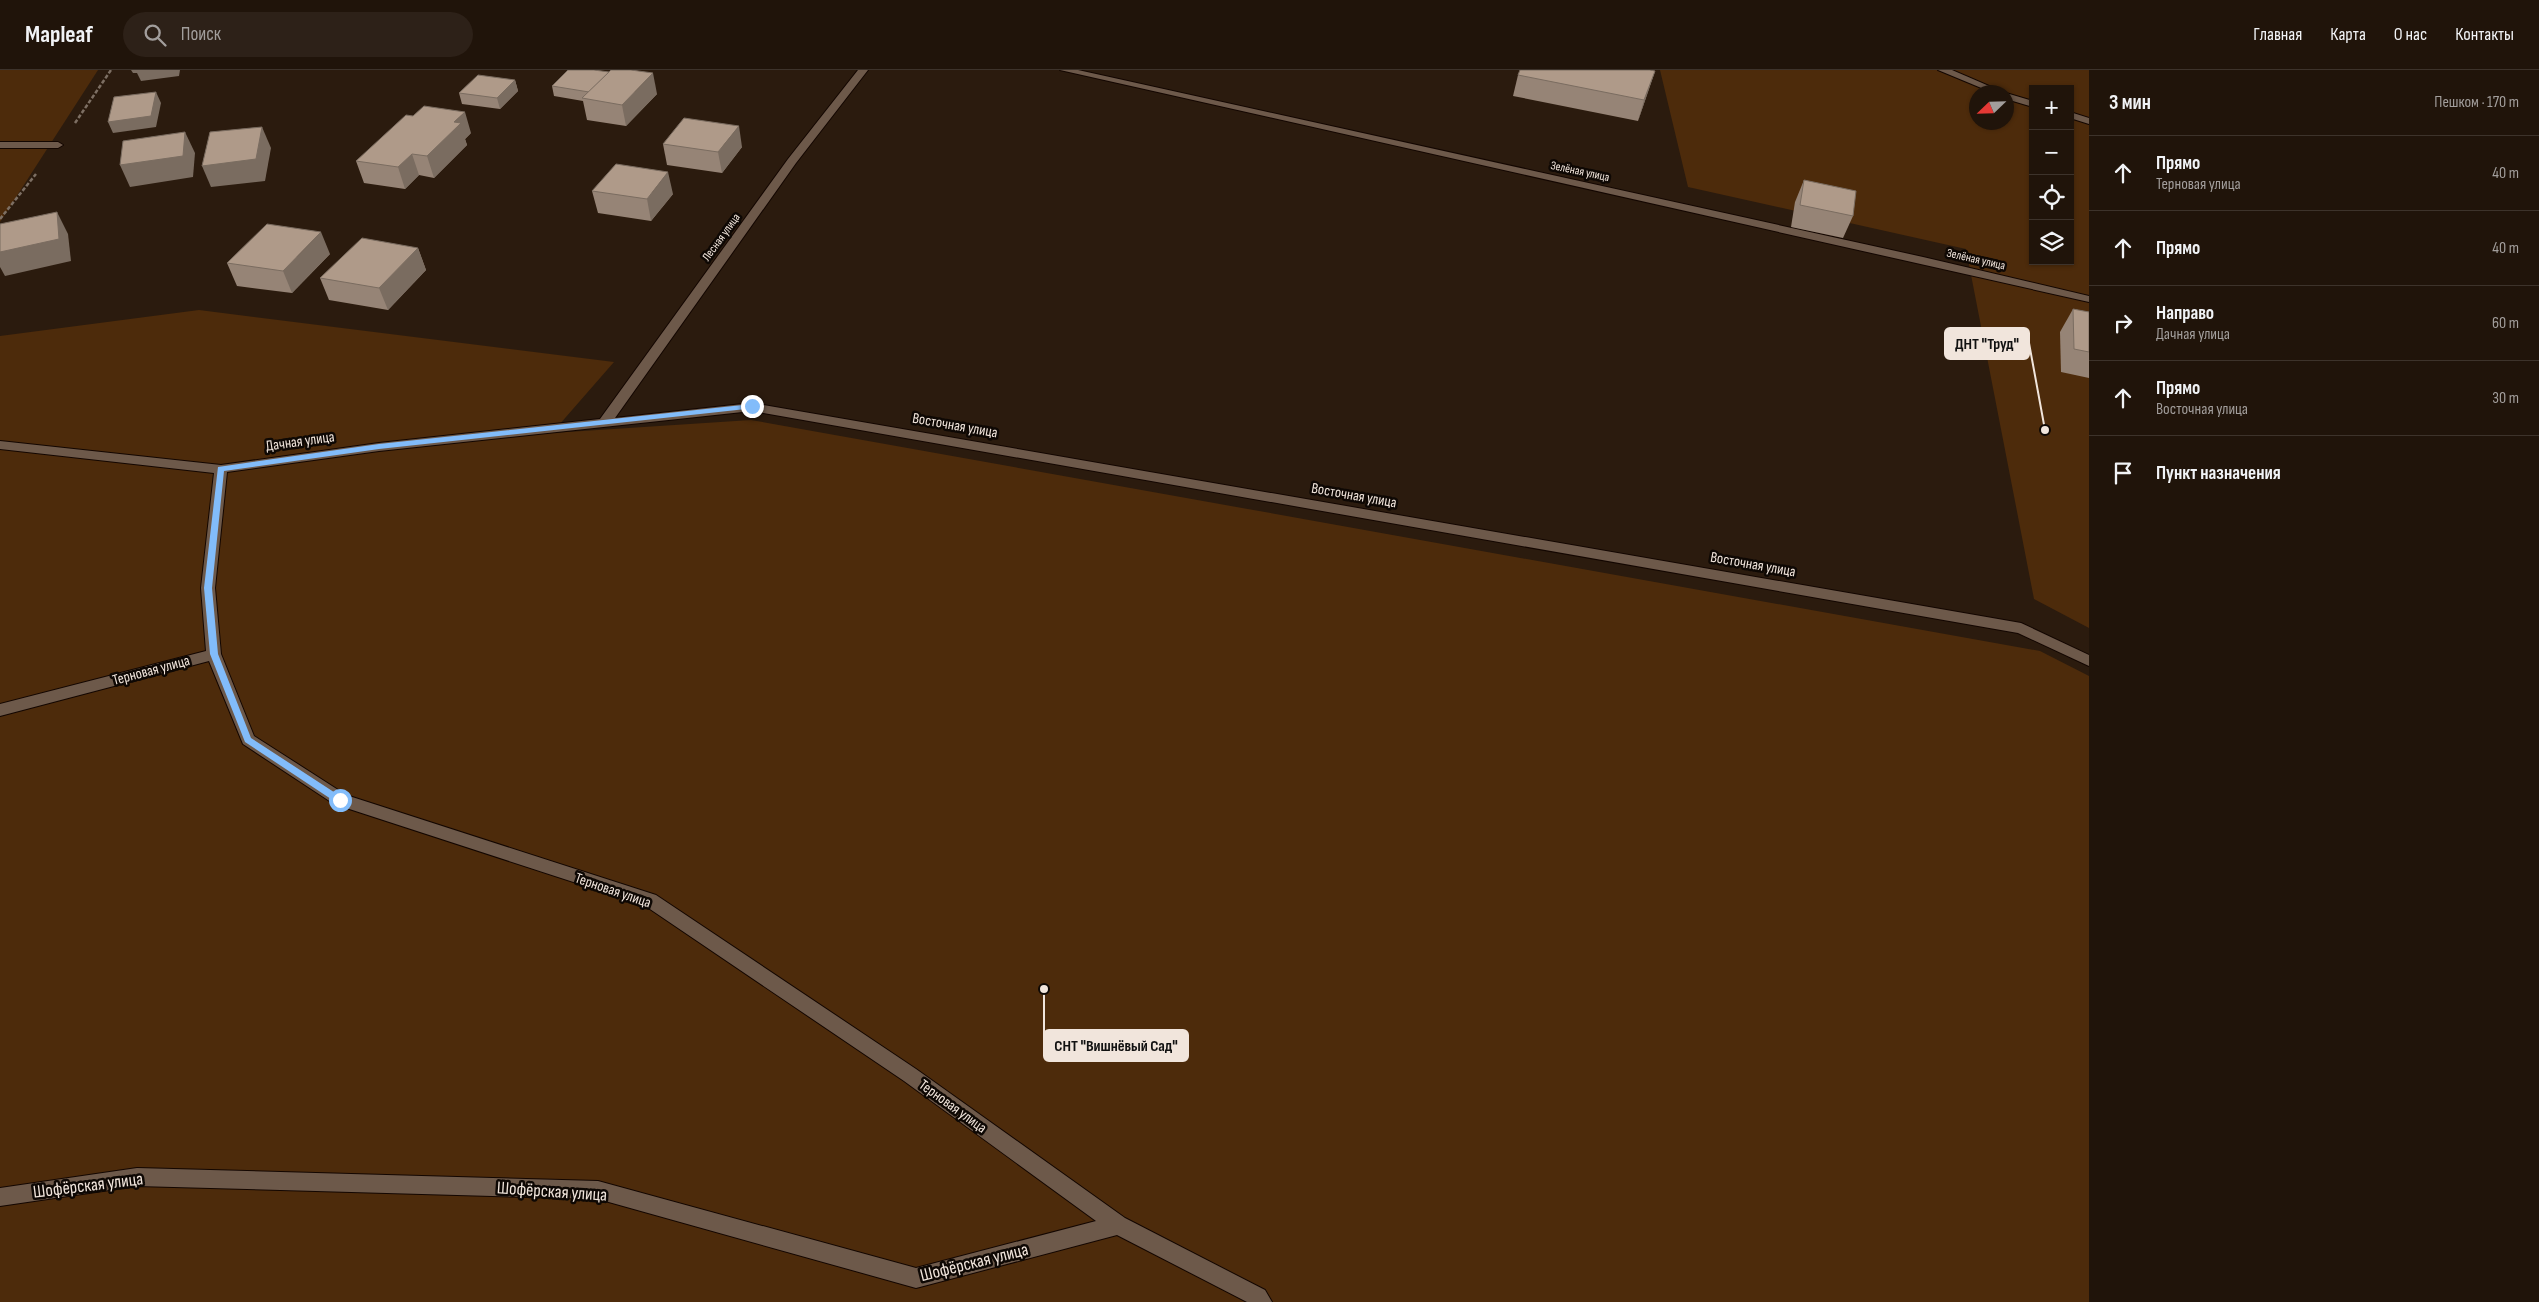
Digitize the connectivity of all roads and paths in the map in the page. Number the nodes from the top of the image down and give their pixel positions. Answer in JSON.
{"nodes":[{"id":1,"x":863,"y":70,"type":"edge"},
{"id":2,"x":1065,"y":70,"type":"edge"},
{"id":3,"x":1943,"y":70,"type":"edge"},
{"id":4,"x":1980,"y":85,"type":"edge"},
{"id":5,"x":2014,"y":98,"type":"edge"},
{"id":6,"x":2029,"y":103,"type":"edge"},
{"id":7,"x":2074,"y":116,"type":"edge"},
{"id":8,"x":2089,"y":121,"type":"edge"},
{"id":9,"x":0,"y":145,"type":"edge"},
{"id":10,"x":58,"y":145,"type":"dead end"},
{"id":11,"x":2089,"y":299,"type":"edge"},
{"id":12,"x":605,"y":422,"type":"junction"},
{"id":13,"x":0,"y":445,"type":"edge"},
{"id":14,"x":221,"y":469,"type":"junction"},
{"id":15,"x":214,"y":654,"type":"junction"},
{"id":16,"x":2089,"y":661,"type":"edge"},
{"id":17,"x":0,"y":710,"type":"edge"},
{"id":18,"x":0,"y":1197,"type":"edge"},
{"id":19,"x":1118,"y":1225,"type":"junction"},
{"id":20,"x":1262,"y":1302,"type":"edge"}],
"edges":[{"from":1,"to":12,"type":"street","name":"Лесная улица"},
{"from":2,"to":11,"type":"street","name":"Зелёная улица"},
{"from":3,"to":4,"type":"street"},
{"from":5,"to":6,"type":"street"},
{"from":7,"to":8,"type":"street"},
{"from":9,"to":10,"type":"street"},
{"from":12,"to":14,"type":"street","name":"Дачная улица"},
{"from":12,"to":16,"type":"street","name":"Восточная улица"},
{"from":13,"to":14,"type":"street","name":"Дачная улица"},
{"from":14,"to":15,"type":"street"},
{"from":15,"to":17,"type":"street","name":"Терновая улица"},
{"from":15,"to":19,"type":"street","name":"Терновая улица"},
{"from":18,"to":19,"type":"street","name":"Шофёрская улица"},
{"from":19,"to":20,"type":"street","name":"Терновая улица"}]}
